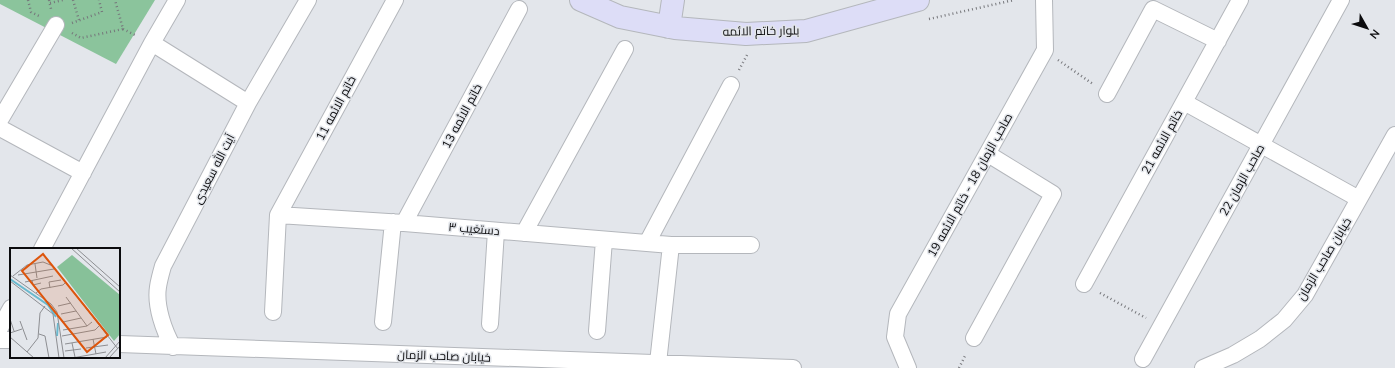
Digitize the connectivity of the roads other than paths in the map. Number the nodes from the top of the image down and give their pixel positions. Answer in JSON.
{"nodes":[{"id":1,"x":177,"y":0,"type":"edge"},
{"id":2,"x":308,"y":0,"type":"edge"},
{"id":3,"x":395,"y":0,"type":"edge"},
{"id":4,"x":581,"y":0,"type":"edge"},
{"id":5,"x":673,"y":0,"type":"edge"},
{"id":6,"x":918,"y":0,"type":"edge"},
{"id":7,"x":1044,"y":0,"type":"edge"},
{"id":8,"x":1240,"y":0,"type":"edge"},
{"id":9,"x":1341,"y":0,"type":"edge"},
{"id":10,"x":519,"y":9,"type":"dead end"},
{"id":11,"x":58,"y":26,"type":"road end"},
{"id":12,"x":669,"y":26,"type":"junction"},
{"id":13,"x":1218,"y":41,"type":"junction"},
{"id":14,"x":152,"y":43,"type":"junction"},
{"id":15,"x":625,"y":49,"type":"dead end"},
{"id":16,"x":731,"y":85,"type":"road end"},
{"id":17,"x":1107,"y":94,"type":"road end"},
{"id":18,"x":1184,"y":102,"type":"junction"},
{"id":19,"x":248,"y":103,"type":"junction"},
{"id":20,"x":0,"y":120,"type":"edge"},
{"id":21,"x":0,"y":128,"type":"edge"},
{"id":22,"x":1395,"y":135,"type":"edge"},
{"id":23,"x":1262,"y":145,"type":"junction"},
{"id":24,"x":988,"y":154,"type":"junction"},
{"id":25,"x":82,"y":173,"type":"junction"},
{"id":26,"x":1359,"y":199,"type":"junction"},
{"id":27,"x":278,"y":215,"type":"junction"},
{"id":28,"x":399,"y":223,"type":"junction"},
{"id":29,"x":496,"y":231,"type":"junction"},
{"id":30,"x":524,"y":233,"type":"junction"},
{"id":31,"x":604,"y":240,"type":"junction"},
{"id":32,"x":647,"y":243,"type":"junction"},
{"id":33,"x":671,"y":245,"type":"junction"},
{"id":34,"x":751,"y":245,"type":"dead end"},
{"id":35,"x":43,"y":248,"type":"edge"},
{"id":36,"x":1084,"y":284,"type":"road end"},
{"id":37,"x":10,"y":310,"type":"edge"},
{"id":38,"x":273,"y":312,"type":"dead end"},
{"id":39,"x":383,"y":322,"type":"dead end"},
{"id":40,"x":490,"y":324,"type":"dead end"},
{"id":41,"x":0,"y":328,"type":"edge"},
{"id":42,"x":597,"y":331,"type":"dead end"},
{"id":43,"x":974,"y":338,"type":"dead end"},
{"id":44,"x":120,"y":344,"type":"edge"},
{"id":45,"x":173,"y":347,"type":"junction"},
{"id":46,"x":1143,"y":359,"type":"dead end"},
{"id":47,"x":658,"y":363,"type":"junction"},
{"id":48,"x":793,"y":368,"type":"edge"},
{"id":49,"x":908,"y":368,"type":"edge"},
{"id":50,"x":1203,"y":368,"type":"edge"}],
"edges":[{"from":1,"to":14,"type":"street"},
{"from":2,"to":19,"type":"street","name":"آیت الله سعیدی"},
{"from":3,"to":27,"type":"street","name":"خاتم الائمه 11"},
{"from":4,"to":12,"type":"main road","name":"بلوار خاتم الائمه"},
{"from":5,"to":12,"type":"main road"},
{"from":6,"to":12,"type":"main road","name":"بلوار خاتم الائمه"},
{"from":7,"to":24,"type":"street","name":"صاحب الزمان 18 - خاتم الائمه 19"},
{"from":8,"to":13,"type":"street","name":"خاتم الائمه 21"},
{"from":9,"to":23,"type":"street","name":"صاحب الزمان 22"},
{"from":10,"to":28,"type":"street","name":"خاتم الائمه 13"},
{"from":11,"to":20,"type":"street"},
{"from":13,"to":17,"type":"street"},
{"from":13,"to":18,"type":"street","name":"خاتم الائمه 21"},
{"from":14,"to":19,"type":"street"},
{"from":14,"to":25,"type":"street"},
{"from":15,"to":30,"type":"street"},
{"from":16,"to":32,"type":"street"},
{"from":18,"to":23,"type":"street"},
{"from":18,"to":36,"type":"street","name":"خاتم الائمه 21"},
{"from":19,"to":45,"type":"street","name":"آیت الله سعیدی"},
{"from":21,"to":25,"type":"street"},
{"from":22,"to":26,"type":"street","name":"خیابان صاحب الزمان"},
{"from":23,"to":26,"type":"street"},
{"from":23,"to":46,"type":"street","name":"صاحب الزمان 22"},
{"from":24,"to":43,"type":"street"},
{"from":24,"to":49,"type":"street","name":"صاحب الزمان 18 - خاتم الائمه 19"},
{"from":25,"to":35,"type":"street"},
{"from":26,"to":50,"type":"street","name":"خیابان صاحب الزمان"},
{"from":27,"to":28,"type":"street","name":"دستغیب ۳"},
{"from":27,"to":38,"type":"street"},
{"from":28,"to":29,"type":"street","name":"دستغیب ۳"},
{"from":28,"to":39,"type":"street"},
{"from":29,"to":30,"type":"street","name":"دستغیب ۳"},
{"from":29,"to":40,"type":"street"},
{"from":30,"to":31,"type":"street","name":"دستغیب ۳"},
{"from":31,"to":32,"type":"street","name":"دستغیب ۳"},
{"from":31,"to":42,"type":"street"},
{"from":32,"to":33,"type":"street","name":"دستغیب ۳"},
{"from":33,"to":34,"type":"street","name":"دستغیب ۳"},
{"from":33,"to":47,"type":"street"},
{"from":37,"to":41,"type":"street"},
{"from":44,"to":45,"type":"street","name":"خیابان صاحب الزمان"},
{"from":45,"to":47,"type":"street","name":"خیابان صاحب الزمان"},
{"from":47,"to":48,"type":"street","name":"خیابان صاحب الزمان"}]}
